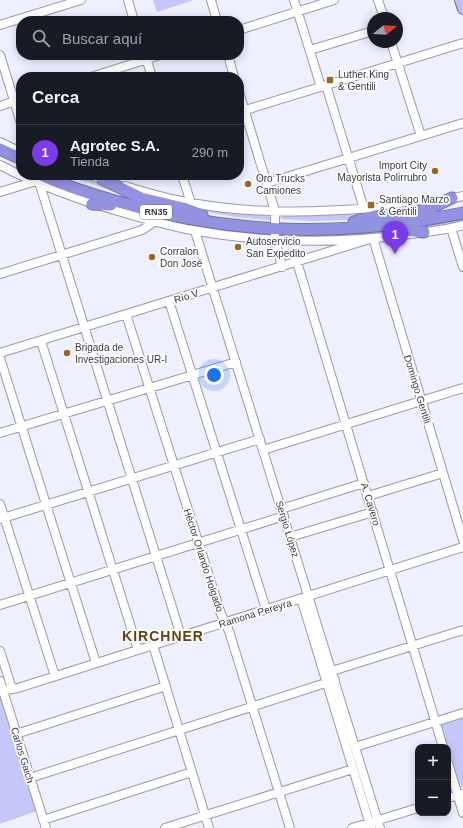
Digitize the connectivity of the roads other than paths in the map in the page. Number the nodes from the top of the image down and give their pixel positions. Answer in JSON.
{"nodes":[{"id":1,"x":80,"y":0,"type":"edge"},
{"id":2,"x":128,"y":0,"type":"edge"},
{"id":3,"x":211,"y":0,"type":"edge"},
{"id":4,"x":294,"y":0,"type":"edge"},
{"id":5,"x":334,"y":0,"type":"edge"},
{"id":6,"x":378,"y":0,"type":"edge"},
{"id":7,"x":460,"y":0,"type":"edge"},
{"id":8,"x":56,"y":4,"type":"edge"},
{"id":9,"x":463,"y":9,"type":"edge"},
{"id":10,"x":297,"y":12,"type":"junction"},
{"id":11,"x":382,"y":12,"type":"edge"},
{"id":12,"x":24,"y":16,"type":"edge"},
{"id":13,"x":133,"y":16,"type":"edge"},
{"id":14,"x":216,"y":16,"type":"edge"},
{"id":15,"x":16,"y":19,"type":"edge"},
{"id":16,"x":0,"y":25,"type":"edge"},
{"id":17,"x":244,"y":28,"type":"edge"},
{"id":18,"x":367,"y":33,"type":"edge"},
{"id":19,"x":463,"y":43,"type":"edge"},
{"id":20,"x":393,"y":48,"type":"edge"},
{"id":21,"x":310,"y":50,"type":"junction"},
{"id":22,"x":0,"y":55,"type":"edge"},
{"id":23,"x":138,"y":60,"type":"edge"},
{"id":24,"x":147,"y":60,"type":"edge"},
{"id":25,"x":229,"y":60,"type":"edge"},
{"id":26,"x":398,"y":63,"type":"junction"},
{"id":27,"x":104,"y":72,"type":"edge"},
{"id":28,"x":150,"y":72,"type":"edge"},
{"id":29,"x":233,"y":72,"type":"edge"},
{"id":30,"x":324,"y":86,"type":"junction"},
{"id":31,"x":16,"y":95,"type":"edge"},
{"id":32,"x":16,"y":101,"type":"edge"},
{"id":33,"x":0,"y":106,"type":"edge"},
{"id":34,"x":244,"y":110,"type":"edge"},
{"id":35,"x":244,"y":117,"type":"edge"},
{"id":36,"x":463,"y":123,"type":"edge"},
{"id":37,"x":421,"y":136,"type":"junction"},
{"id":38,"x":0,"y":142,"type":"edge"},
{"id":39,"x":0,"y":149,"type":"edge"},
{"id":40,"x":16,"y":150,"type":"edge"},
{"id":41,"x":0,"y":156,"type":"edge"},
{"id":42,"x":16,"y":157,"type":"edge"},
{"id":43,"x":348,"y":158,"type":"junction"},
{"id":44,"x":16,"y":164,"type":"edge"},
{"id":45,"x":0,"y":165,"type":"edge"},
{"id":46,"x":16,"y":172,"type":"edge"},
{"id":47,"x":71,"y":180,"type":"edge"},
{"id":48,"x":104,"y":180,"type":"edge"},
{"id":49,"x":105,"y":180,"type":"edge"},
{"id":50,"x":184,"y":180,"type":"edge"},
{"id":51,"x":38,"y":181,"type":"edge"},
{"id":52,"x":267,"y":183,"type":"junction"},
{"id":53,"x":0,"y":192,"type":"edge"},
{"id":54,"x":458,"y":197,"type":"edge"},
{"id":55,"x":191,"y":203,"type":"junction"},
{"id":56,"x":92,"y":204,"type":"junction"},
{"id":57,"x":463,"y":207,"type":"edge"},
{"id":58,"x":364,"y":209,"type":"junction"},
{"id":59,"x":275,"y":211,"type":"junction"},
{"id":60,"x":463,"y":213,"type":"edge"},
{"id":61,"x":169,"y":215,"type":"junction"},
{"id":62,"x":202,"y":215,"type":"junction"},
{"id":63,"x":154,"y":222,"type":"junction"},
{"id":64,"x":354,"y":222,"type":"junction"},
{"id":65,"x":463,"y":226,"type":"edge"},
{"id":66,"x":451,"y":228,"type":"junction"},
{"id":67,"x":276,"y":230,"type":"junction"},
{"id":68,"x":306,"y":230,"type":"junction"},
{"id":69,"x":195,"y":231,"type":"junction"},
{"id":70,"x":424,"y":232,"type":"junction"},
{"id":71,"x":373,"y":238,"type":"junction"},
{"id":72,"x":62,"y":255,"type":"junction"},
{"id":73,"x":297,"y":262,"type":"junction"},
{"id":74,"x":282,"y":267,"type":"junction"},
{"id":75,"x":463,"y":267,"type":"edge"},
{"id":76,"x":0,"y":274,"type":"edge"},
{"id":77,"x":213,"y":288,"type":"junction"},
{"id":78,"x":169,"y":301,"type":"junction"},
{"id":79,"x":126,"y":314,"type":"junction"},
{"id":80,"x":84,"y":327,"type":"junction"},
{"id":81,"x":41,"y":341,"type":"junction"},
{"id":82,"x":0,"y":353,"type":"edge"},
{"id":83,"x":0,"y":358,"type":"edge"},
{"id":84,"x":236,"y":362,"type":"junction"},
{"id":85,"x":193,"y":375,"type":"junction"},
{"id":86,"x":150,"y":388,"type":"junction"},
{"id":87,"x":463,"y":388,"type":"edge"},
{"id":88,"x":107,"y":401,"type":"junction"},
{"id":89,"x":421,"y":401,"type":"junction"},
{"id":90,"x":64,"y":414,"type":"junction"},
{"id":91,"x":347,"y":424,"type":"junction"},
{"id":92,"x":22,"y":427,"type":"junction"},
{"id":93,"x":0,"y":433,"type":"edge"},
{"id":94,"x":260,"y":439,"type":"junction"},
{"id":95,"x":263,"y":450,"type":"junction"},
{"id":96,"x":217,"y":452,"type":"junction"},
{"id":97,"x":174,"y":465,"type":"junction"},
{"id":98,"x":443,"y":473,"type":"junction"},
{"id":99,"x":132,"y":478,"type":"junction"},
{"id":100,"x":364,"y":483,"type":"junction"},
{"id":101,"x":88,"y":491,"type":"junction"},
{"id":102,"x":368,"y":496,"type":"junction"},
{"id":103,"x":0,"y":504,"type":"edge"},
{"id":104,"x":46,"y":504,"type":"junction"},
{"id":105,"x":282,"y":512,"type":"junction"},
{"id":106,"x":373,"y":512,"type":"junction"},
{"id":107,"x":2,"y":519,"type":"edge"},
{"id":108,"x":241,"y":529,"type":"junction"},
{"id":109,"x":290,"y":538,"type":"junction"},
{"id":110,"x":463,"y":540,"type":"edge"},
{"id":111,"x":198,"y":542,"type":"junction"},
{"id":112,"x":463,"y":547,"type":"edge"},
{"id":113,"x":156,"y":556,"type":"junction"},
{"id":114,"x":113,"y":569,"type":"junction"},
{"id":115,"x":391,"y":570,"type":"junction"},
{"id":116,"x":71,"y":582,"type":"junction"},
{"id":117,"x":29,"y":595,"type":"junction"},
{"id":118,"x":305,"y":597,"type":"junction"},
{"id":119,"x":0,"y":604,"type":"edge"},
{"id":120,"x":266,"y":609,"type":"junction"},
{"id":121,"x":225,"y":622,"type":"junction"},
{"id":122,"x":463,"y":630,"type":"edge"},
{"id":123,"x":181,"y":636,"type":"junction"},
{"id":124,"x":153,"y":645,"type":"junction"},
{"id":125,"x":413,"y":645,"type":"junction"},
{"id":126,"x":138,"y":650,"type":"junction"},
{"id":127,"x":0,"y":651,"type":"edge"},
{"id":128,"x":96,"y":663,"type":"junction"},
{"id":129,"x":332,"y":670,"type":"junction"},
{"id":130,"x":54,"y":676,"type":"junction"},
{"id":131,"x":0,"y":681,"type":"edge"},
{"id":132,"x":331,"y":682,"type":"junction"},
{"id":133,"x":166,"y":686,"type":"junction"},
{"id":134,"x":12,"y":689,"type":"junction"},
{"id":135,"x":1,"y":691,"type":"edge"},
{"id":136,"x":253,"y":706,"type":"junction"},
{"id":137,"x":463,"y":713,"type":"edge"},
{"id":138,"x":436,"y":721,"type":"junction"},
{"id":139,"x":179,"y":730,"type":"junction"},
{"id":140,"x":16,"y":734,"type":"junction"},
{"id":141,"x":442,"y":744,"type":"edge"},
{"id":142,"x":355,"y":747,"type":"junction"},
{"id":143,"x":353,"y":769,"type":"junction"},
{"id":144,"x":451,"y":771,"type":"edge"},
{"id":145,"x":192,"y":772,"type":"junction"},
{"id":146,"x":30,"y":778,"type":"junction"},
{"id":147,"x":279,"y":792,"type":"junction"},
{"id":148,"x":460,"y":794,"type":"edge"},
{"id":149,"x":415,"y":809,"type":"edge"},
{"id":150,"x":463,"y":813,"type":"edge"},
{"id":151,"x":205,"y":815,"type":"junction"},
{"id":152,"x":44,"y":824,"type":"edge"},
{"id":153,"x":375,"y":825,"type":"edge"},
{"id":154,"x":165,"y":828,"type":"edge"},
{"id":155,"x":209,"y":828,"type":"edge"},
{"id":156,"x":290,"y":828,"type":"edge"},
{"id":157,"x":352,"y":828,"type":"edge"}],
"edges":[{"from":1,"to":8,"type":"street"},
{"from":2,"to":13,"type":"street"},
{"from":3,"to":14,"type":"street"},
{"from":4,"to":10,"type":"street"},
{"from":5,"to":10,"type":"street"},
{"from":6,"to":11,"type":"street"},
{"from":7,"to":9,"type":"main road"},
{"from":8,"to":12,"type":"street"},
{"from":10,"to":17,"type":"street"},
{"from":10,"to":21,"type":"street"},
{"from":15,"to":16,"type":"street"},
{"from":18,"to":21,"type":"street"},
{"from":19,"to":26,"type":"street"},
{"from":20,"to":26,"type":"street"},
{"from":21,"to":30,"type":"street"},
{"from":22,"to":31,"type":"street"},
{"from":23,"to":27,"type":"street"},
{"from":24,"to":28,"type":"street"},
{"from":25,"to":29,"type":"street"},
{"from":26,"to":30,"type":"street"},
{"from":26,"to":37,"type":"street"},
{"from":30,"to":34,"type":"street"},
{"from":30,"to":43,"type":"street"},
{"from":32,"to":33,"type":"street"},
{"from":35,"to":52,"type":"street"},
{"from":36,"to":37,"type":"street"},
{"from":37,"to":43,"type":"street"},
{"from":38,"to":40,"type":"street"},
{"from":39,"to":42,"type":"highway"},
{"from":41,"to":44,"type":"highway"},
{"from":43,"to":52,"type":"street"},
{"from":43,"to":58,"type":"street"},
{"from":45,"to":46,"type":"street"},
{"from":47,"to":62,"type":"highway","number":"RN35"},
{"from":48,"to":62,"type":"highway"},
{"from":49,"to":55,"type":"street"},
{"from":50,"to":55,"type":"street"},
{"from":51,"to":53,"type":"street"},
{"from":51,"to":56,"type":"street"},
{"from":51,"to":61,"type":"highway","number":"RN35"},
{"from":51,"to":72,"type":"street"},
{"from":52,"to":59,"type":"street"},
{"from":54,"to":58,"type":"street"},
{"from":54,"to":64,"type":"highway"},
{"from":55,"to":59,"type":"street"},
{"from":56,"to":61,"type":"highway"},
{"from":56,"to":63,"type":"street"},
{"from":57,"to":64,"type":"highway","number":"RN35"},
{"from":58,"to":59,"type":"street"},
{"from":59,"to":67,"type":"street"},
{"from":60,"to":68,"type":"highway","number":"RN35"},
{"from":61,"to":67,"type":"highway","number":"RN35"},
{"from":62,"to":67,"type":"highway","number":"RN35"},
{"from":63,"to":69,"type":"street"},
{"from":63,"to":72,"type":"street"},
{"from":64,"to":67,"type":"highway","number":"RN35"},
{"from":65,"to":66,"type":"street"},
{"from":66,"to":70,"type":"street"},
{"from":66,"to":75,"type":"street"},
{"from":67,"to":68,"type":"highway","number":"RN35"},
{"from":67,"to":69,"type":"street"},
{"from":67,"to":71,"type":"street"},
{"from":67,"to":74,"type":"street"},
{"from":68,"to":70,"type":"highway"},
{"from":69,"to":77,"type":"street","name":"Sergio López"},
{"from":70,"to":71,"type":"street"},
{"from":71,"to":73,"type":"street","name":"Río V"},
{"from":71,"to":89,"type":"street","name":"Domingo Gentili"},
{"from":72,"to":76,"type":"street"},
{"from":72,"to":80,"type":"street"},
{"from":73,"to":74,"type":"street","name":"Río V"},
{"from":73,"to":91,"type":"street","name":"A. Cavero"},
{"from":74,"to":77,"type":"street","name":"Río V"},
{"from":77,"to":78,"type":"street","name":"Río V"},
{"from":77,"to":84,"type":"street","name":"Sergio López"},
{"from":78,"to":79,"type":"street","name":"Río V"},
{"from":78,"to":85,"type":"street"},
{"from":79,"to":80,"type":"street","name":"Río V"},
{"from":79,"to":86,"type":"street","name":"Héctor Orlando Holgado"},
{"from":80,"to":81,"type":"street","name":"Río V"},
{"from":80,"to":88,"type":"street"},
{"from":81,"to":82,"type":"street","name":"Río V"},
{"from":81,"to":90,"type":"street"},
{"from":83,"to":92,"type":"street"},
{"from":84,"to":85,"type":"street"},
{"from":84,"to":94,"type":"street","name":"Sergio López"},
{"from":85,"to":86,"type":"street"},
{"from":85,"to":96,"type":"street"},
{"from":86,"to":88,"type":"street"},
{"from":86,"to":97,"type":"street","name":"Héctor Orlando Holgado"},
{"from":87,"to":89,"type":"street"},
{"from":88,"to":90,"type":"street"},
{"from":88,"to":99,"type":"street"},
{"from":89,"to":91,"type":"street"},
{"from":89,"to":98,"type":"street","name":"Domingo Gentili"},
{"from":90,"to":92,"type":"street"},
{"from":90,"to":101,"type":"street"},
{"from":91,"to":95,"type":"street"},
{"from":91,"to":100,"type":"street","name":"A. Cavero"},
{"from":92,"to":93,"type":"street"},
{"from":92,"to":104,"type":"street"},
{"from":94,"to":95,"type":"street","name":"Sergio López"},
{"from":94,"to":96,"type":"street"},
{"from":95,"to":105,"type":"street","name":"Sergio López"},
{"from":96,"to":97,"type":"street"},
{"from":96,"to":108,"type":"street"},
{"from":97,"to":99,"type":"street"},
{"from":97,"to":111,"type":"street","name":"Héctor Orlando Holgado"},
{"from":98,"to":102,"type":"street"},
{"from":98,"to":110,"type":"street","name":"Domingo Gentili"},
{"from":99,"to":101,"type":"street"},
{"from":99,"to":113,"type":"street"},
{"from":100,"to":102,"type":"street","name":"A. Cavero"},
{"from":100,"to":105,"type":"street"},
{"from":101,"to":104,"type":"street"},
{"from":101,"to":114,"type":"street"},
{"from":102,"to":106,"type":"street","name":"A. Cavero"},
{"from":103,"to":107,"type":"street"},
{"from":104,"to":107,"type":"street"},
{"from":104,"to":116,"type":"street"},
{"from":105,"to":108,"type":"street"},
{"from":105,"to":109,"type":"street","name":"Sergio López"},
{"from":106,"to":109,"type":"street"},
{"from":106,"to":115,"type":"street","name":"A. Cavero"},
{"from":107,"to":117,"type":"street"},
{"from":108,"to":111,"type":"street"},
{"from":108,"to":120,"type":"street"},
{"from":109,"to":118,"type":"street","name":"Sergio López"},
{"from":111,"to":113,"type":"street"},
{"from":111,"to":121,"type":"street","name":"Héctor Orlando Holgado"},
{"from":112,"to":115,"type":"street","name":"Ramona Pereyra"},
{"from":113,"to":114,"type":"street"},
{"from":113,"to":123,"type":"street"},
{"from":114,"to":116,"type":"street"},
{"from":114,"to":126,"type":"street"},
{"from":115,"to":118,"type":"street","name":"Ramona Pereyra"},
{"from":115,"to":125,"type":"street","name":"A. Cavero"},
{"from":116,"to":117,"type":"street"},
{"from":116,"to":128,"type":"street"},
{"from":117,"to":119,"type":"street"},
{"from":117,"to":130,"type":"street"},
{"from":118,"to":120,"type":"street","name":"Ramona Pereyra"},
{"from":118,"to":129,"type":"street","name":"Sergio López"},
{"from":118,"to":132,"type":"street","name":"Sergio López"},
{"from":120,"to":121,"type":"street","name":"Ramona Pereyra"},
{"from":121,"to":123,"type":"street","name":"Ramona Pereyra"},
{"from":121,"to":136,"type":"street","name":"Héctor Orlando Holgado"},
{"from":122,"to":125,"type":"street"},
{"from":123,"to":124,"type":"street","name":"Ramona Pereyra"},
{"from":124,"to":126,"type":"street","name":"Ramona Pereyra"},
{"from":124,"to":133,"type":"street"},
{"from":125,"to":129,"type":"street"},
{"from":125,"to":138,"type":"street","name":"A. Cavero"},
{"from":126,"to":128,"type":"street","name":"Ramona Pereyra"},
{"from":127,"to":134,"type":"street"},
{"from":128,"to":130,"type":"street","name":"Ramona Pereyra"},
{"from":129,"to":132,"type":"street","name":"Sergio López"},
{"from":130,"to":134,"type":"street","name":"Ramona Pereyra"},
{"from":131,"to":135,"type":"street","name":"Carlos Gaich"},
{"from":132,"to":136,"type":"street"},
{"from":132,"to":142,"type":"street","name":"Sergio López"},
{"from":132,"to":143,"type":"street","name":"Sergio López"},
{"from":133,"to":139,"type":"street"},
{"from":133,"to":140,"type":"street"},
{"from":134,"to":135,"type":"street","name":"Ramona Pereyra"},
{"from":135,"to":140,"type":"street","name":"Carlos Gaich"},
{"from":136,"to":139,"type":"street"},
{"from":136,"to":147,"type":"street","name":"Héctor Orlando Holgado"},
{"from":137,"to":138,"type":"street"},
{"from":138,"to":141,"type":"street","name":"A. Cavero"},
{"from":138,"to":142,"type":"street"},
{"from":139,"to":145,"type":"street"},
{"from":139,"to":146,"type":"street"},
{"from":140,"to":146,"type":"street","name":"Carlos Gaich"},
{"from":142,"to":153,"type":"street","name":"Sergio López"},
{"from":143,"to":147,"type":"street"},
{"from":143,"to":153,"type":"street","name":"Sergio López"},
{"from":144,"to":148,"type":"street"},
{"from":145,"to":151,"type":"street"},
{"from":145,"to":152,"type":"street"},
{"from":146,"to":152,"type":"street","name":"Carlos Gaich"},
{"from":147,"to":151,"type":"street"},
{"from":147,"to":156,"type":"street","name":"Héctor Orlando Holgado"},
{"from":148,"to":150,"type":"street"},
{"from":149,"to":153,"type":"street"},
{"from":151,"to":154,"type":"street"},
{"from":151,"to":155,"type":"street"},
{"from":153,"to":157,"type":"street"}]}
